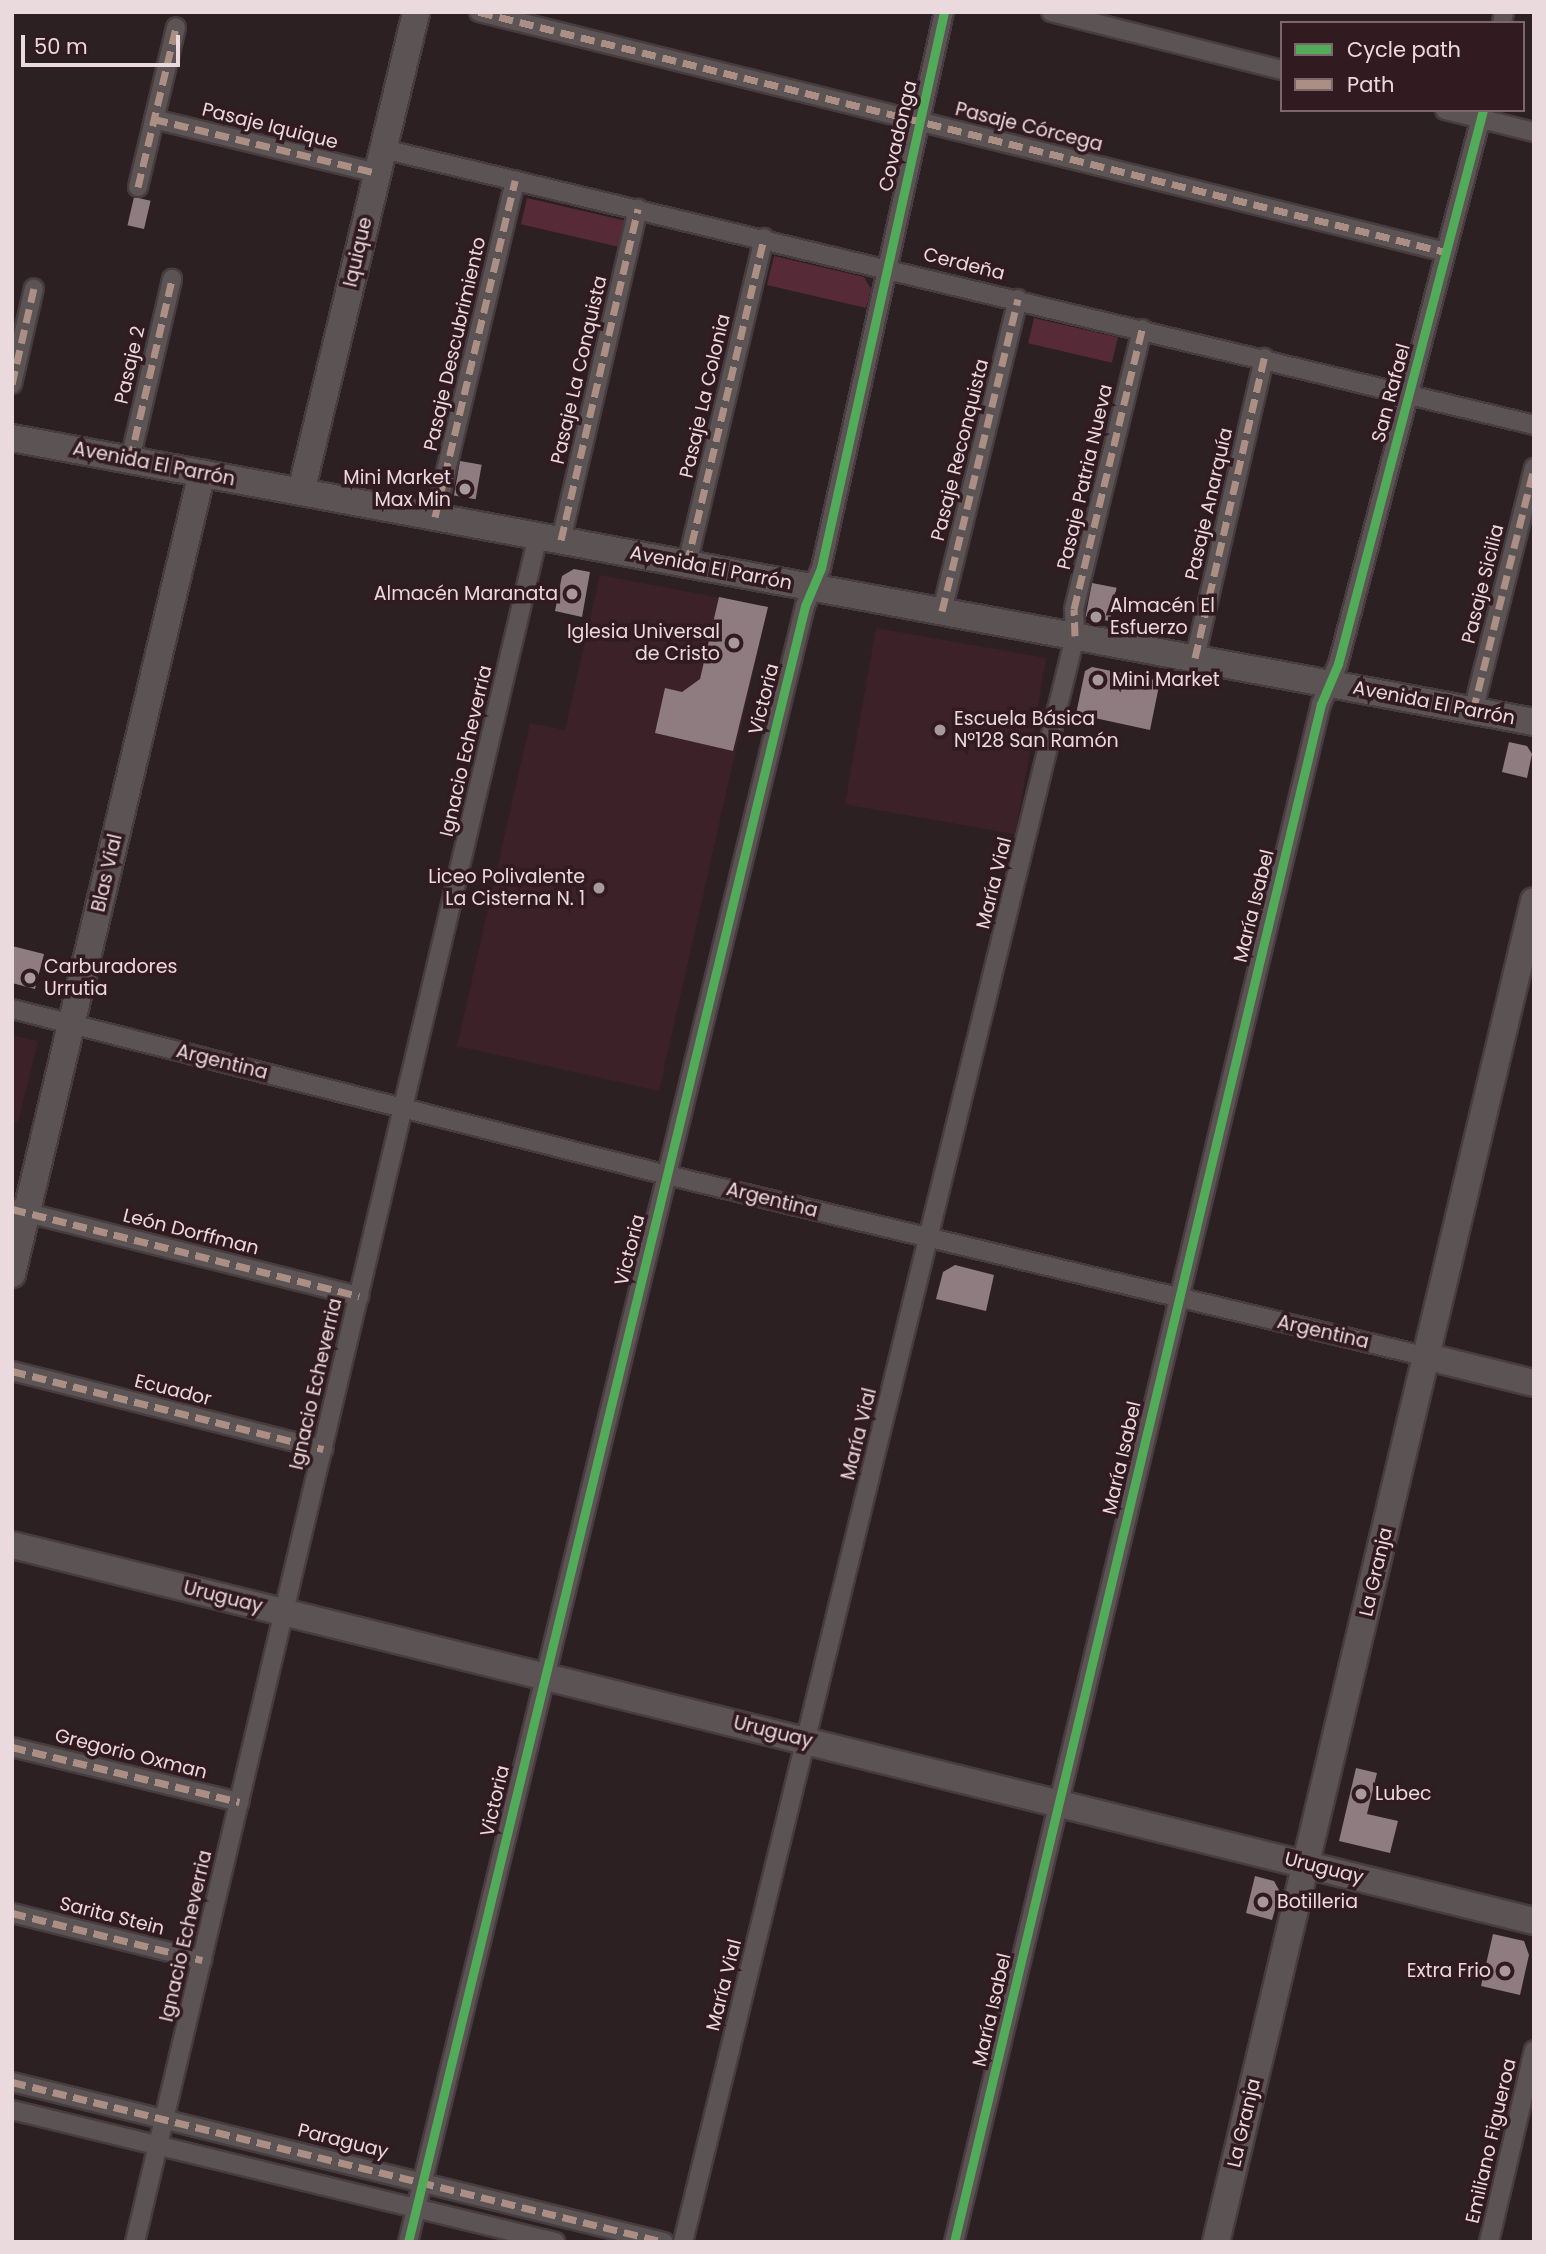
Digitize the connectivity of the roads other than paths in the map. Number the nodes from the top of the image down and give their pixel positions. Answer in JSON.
{"nodes":[{"id":1,"x":416,"y":12,"type":"edge"},
{"id":2,"x":479,"y":12,"type":"edge"},
{"id":3,"x":944,"y":12,"type":"edge"},
{"id":4,"x":1051,"y":12,"type":"edge"},
{"id":5,"x":176,"y":27,"type":"dead end"},
{"id":6,"x":1280,"y":69,"type":"edge"},
{"id":7,"x":1460,"y":112,"type":"edge"},
{"id":8,"x":1482,"y":115,"type":"edge"},
{"id":9,"x":154,"y":120,"type":"junction"},
{"id":10,"x":918,"y":121,"type":"junction"},
{"id":11,"x":1534,"y":132,"type":"edge"},
{"id":12,"x":380,"y":161,"type":"junction"},
{"id":13,"x":515,"y":180,"type":"junction"},
{"id":14,"x":138,"y":187,"type":"dead end"},
{"id":15,"x":638,"y":209,"type":"junction"},
{"id":16,"x":764,"y":238,"type":"junction"},
{"id":17,"x":1447,"y":252,"type":"junction"},
{"id":18,"x":890,"y":268,"type":"junction"},
{"id":19,"x":172,"y":279,"type":"dead end"},
{"id":20,"x":34,"y":288,"type":"dead end"},
{"id":21,"x":1018,"y":299,"type":"junction"},
{"id":22,"x":1142,"y":329,"type":"junction"},
{"id":23,"x":1264,"y":358,"type":"junction"},
{"id":24,"x":12,"y":384,"type":"edge"},
{"id":25,"x":1409,"y":394,"type":"junction"},
{"id":26,"x":1534,"y":425,"type":"edge"},
{"id":27,"x":12,"y":438,"type":"edge"},
{"id":28,"x":130,"y":460,"type":"junction"},
{"id":29,"x":1534,"y":468,"type":"edge"},
{"id":30,"x":202,"y":473,"type":"junction"},
{"id":31,"x":301,"y":492,"type":"junction"},
{"id":32,"x":435,"y":517,"type":"junction"},
{"id":33,"x":549,"y":538,"type":"junction"},
{"id":34,"x":687,"y":564,"type":"junction"},
{"id":35,"x":813,"y":587,"type":"junction"},
{"id":36,"x":942,"y":611,"type":"junction"},
{"id":37,"x":1075,"y":636,"type":"junction"},
{"id":38,"x":1195,"y":659,"type":"junction"},
{"id":39,"x":1330,"y":684,"type":"junction"},
{"id":40,"x":1474,"y":710,"type":"junction"},
{"id":41,"x":1534,"y":722,"type":"edge"},
{"id":42,"x":1534,"y":901,"type":"edge"},
{"id":43,"x":12,"y":1009,"type":"edge"},
{"id":44,"x":71,"y":1024,"type":"junction"},
{"id":45,"x":403,"y":1108,"type":"junction"},
{"id":46,"x":667,"y":1175,"type":"junction"},
{"id":47,"x":20,"y":1211,"type":"edge"},
{"id":48,"x":930,"y":1238,"type":"junction"},
{"id":49,"x":12,"y":1274,"type":"edge"},
{"id":50,"x":359,"y":1296,"type":"junction"},
{"id":51,"x":1178,"y":1297,"type":"junction"},
{"id":52,"x":1428,"y":1357,"type":"junction"},
{"id":53,"x":12,"y":1371,"type":"edge"},
{"id":54,"x":1534,"y":1383,"type":"edge"},
{"id":55,"x":323,"y":1450,"type":"junction"},
{"id":56,"x":12,"y":1545,"type":"edge"},
{"id":57,"x":284,"y":1612,"type":"junction"},
{"id":58,"x":543,"y":1676,"type":"junction"},
{"id":59,"x":805,"y":1740,"type":"junction"},
{"id":60,"x":12,"y":1747,"type":"edge"},
{"id":61,"x":239,"y":1802,"type":"junction"},
{"id":62,"x":1060,"y":1803,"type":"junction"},
{"id":63,"x":1306,"y":1863,"type":"junction"},
{"id":64,"x":12,"y":1913,"type":"edge"},
{"id":65,"x":1534,"y":1921,"type":"edge"},
{"id":66,"x":202,"y":1960,"type":"junction"},
{"id":67,"x":1534,"y":2050,"type":"edge"},
{"id":68,"x":12,"y":2082,"type":"edge"},
{"id":69,"x":12,"y":2110,"type":"edge"},
{"id":70,"x":164,"y":2119,"type":"junction"},
{"id":71,"x":158,"y":2145,"type":"junction"},
{"id":72,"x":422,"y":2182,"type":"junction"},
{"id":73,"x":416,"y":2207,"type":"junction"},
{"id":74,"x":135,"y":2242,"type":"edge"},
{"id":75,"x":408,"y":2242,"type":"edge"},
{"id":76,"x":555,"y":2242,"type":"edge"},
{"id":77,"x":664,"y":2242,"type":"edge"},
{"id":78,"x":683,"y":2242,"type":"edge"},
{"id":79,"x":954,"y":2242,"type":"edge"},
{"id":80,"x":1216,"y":2242,"type":"edge"},
{"id":81,"x":1489,"y":2242,"type":"edge"}],
"edges":[{"from":1,"to":12,"type":"street","name":"Iquique"},
{"from":2,"to":10,"type":"street","name":"Pasaje Córcega"},
{"from":3,"to":10,"type":"street","name":"Covadonga"},
{"from":4,"to":6,"type":"street"},
{"from":5,"to":9,"type":"street"},
{"from":7,"to":8,"type":"street"},
{"from":8,"to":11,"type":"street"},
{"from":8,"to":17,"type":"street","name":"San Rafael"},
{"from":9,"to":12,"type":"street","name":"Pasaje Iquique"},
{"from":9,"to":14,"type":"street"},
{"from":10,"to":17,"type":"street","name":"Pasaje Córcega"},
{"from":10,"to":18,"type":"street","name":"Covadonga"},
{"from":12,"to":13,"type":"street","name":"Cerdeña"},
{"from":12,"to":31,"type":"street","name":"Iquique"},
{"from":13,"to":15,"type":"street","name":"Cerdeña"},
{"from":13,"to":32,"type":"street","name":"Pasaje Descubrimiento"},
{"from":15,"to":16,"type":"street","name":"Cerdeña"},
{"from":15,"to":33,"type":"street","name":"Pasaje La Conquista"},
{"from":16,"to":18,"type":"street","name":"Cerdeña"},
{"from":16,"to":34,"type":"street","name":"Pasaje La Colonia"},
{"from":17,"to":25,"type":"street","name":"San Rafael"},
{"from":18,"to":21,"type":"street","name":"Cerdeña"},
{"from":18,"to":35,"type":"street","name":"Victoria"},
{"from":19,"to":28,"type":"street","name":"Pasaje 2"},
{"from":20,"to":24,"type":"street"},
{"from":21,"to":22,"type":"street","name":"Cerdeña"},
{"from":21,"to":36,"type":"street","name":"Pasaje Reconquista"},
{"from":22,"to":23,"type":"street","name":"Cerdeña"},
{"from":22,"to":37,"type":"street","name":"Pasaje Patria Nueva"},
{"from":23,"to":25,"type":"street","name":"Cerdeña"},
{"from":23,"to":38,"type":"street","name":"Pasaje Anarquía"},
{"from":25,"to":26,"type":"street","name":"Cerdeña"},
{"from":25,"to":39,"type":"street","name":"San Rafael"},
{"from":27,"to":28,"type":"street","name":"Avenida El Parrón"},
{"from":28,"to":30,"type":"street","name":"Avenida El Parrón"},
{"from":29,"to":40,"type":"street","name":"Pasaje Sicilia"},
{"from":30,"to":31,"type":"street","name":"Avenida El Parrón"},
{"from":30,"to":44,"type":"street","name":"Blas Vial"},
{"from":31,"to":32,"type":"street","name":"Avenida El Parrón"},
{"from":32,"to":33,"type":"street","name":"Avenida El Parrón"},
{"from":33,"to":34,"type":"street","name":"Avenida El Parrón"},
{"from":33,"to":45,"type":"street","name":"Ignacio Echeverria"},
{"from":34,"to":35,"type":"street","name":"Avenida El Parrón"},
{"from":35,"to":36,"type":"street","name":"Avenida El Parrón"},
{"from":35,"to":46,"type":"street","name":"Victoria"},
{"from":36,"to":37,"type":"street","name":"Avenida El Parrón"},
{"from":37,"to":38,"type":"street","name":"Avenida El Parrón"},
{"from":37,"to":48,"type":"street","name":"María Vial"},
{"from":38,"to":39,"type":"street","name":"Avenida El Parrón"},
{"from":39,"to":40,"type":"street","name":"Avenida El Parrón"},
{"from":39,"to":51,"type":"street","name":"María Isabel"},
{"from":40,"to":41,"type":"street","name":"Avenida El Parrón"},
{"from":42,"to":52,"type":"street","name":"La Granja"},
{"from":43,"to":44,"type":"street","name":"Argentina"},
{"from":44,"to":45,"type":"street","name":"Argentina"},
{"from":44,"to":47,"type":"street","name":"Blas Vial"},
{"from":45,"to":46,"type":"street","name":"Argentina"},
{"from":45,"to":50,"type":"street","name":"Ignacio Echeverria"},
{"from":46,"to":48,"type":"street","name":"Argentina"},
{"from":46,"to":58,"type":"street","name":"Victoria"},
{"from":47,"to":49,"type":"street","name":"Blas Vial"},
{"from":47,"to":50,"type":"street","name":"León Dorffman"},
{"from":48,"to":51,"type":"street","name":"Argentina"},
{"from":48,"to":59,"type":"street","name":"María Vial"},
{"from":50,"to":55,"type":"street","name":"Ignacio Echeverria"},
{"from":51,"to":52,"type":"street","name":"Argentina"},
{"from":51,"to":62,"type":"street","name":"María Isabel"},
{"from":52,"to":54,"type":"street","name":"Argentina"},
{"from":52,"to":63,"type":"street","name":"La Granja"},
{"from":53,"to":55,"type":"street","name":"Ecuador"},
{"from":55,"to":57,"type":"street","name":"Ignacio Echeverria"},
{"from":56,"to":57,"type":"street","name":"Uruguay"},
{"from":57,"to":58,"type":"street","name":"Uruguay"},
{"from":57,"to":61,"type":"street","name":"Ignacio Echeverria"},
{"from":58,"to":59,"type":"street","name":"Uruguay"},
{"from":58,"to":72,"type":"street","name":"Victoria"},
{"from":59,"to":62,"type":"street","name":"Uruguay"},
{"from":59,"to":78,"type":"street","name":"María Vial"},
{"from":60,"to":61,"type":"street","name":"Gregorio Oxman"},
{"from":61,"to":66,"type":"street","name":"Ignacio Echeverria"},
{"from":62,"to":63,"type":"street","name":"Uruguay"},
{"from":62,"to":79,"type":"street","name":"María Isabel"},
{"from":63,"to":65,"type":"street","name":"Uruguay"},
{"from":63,"to":80,"type":"street","name":"La Granja"},
{"from":64,"to":66,"type":"street","name":"Sarita Stein"},
{"from":66,"to":70,"type":"street","name":"Ignacio Echeverria"},
{"from":67,"to":81,"type":"street","name":"Emiliano Figueroa"},
{"from":68,"to":70,"type":"street","name":"Paraguay"},
{"from":69,"to":71,"type":"street"},
{"from":70,"to":71,"type":"street","name":"Ignacio Echeverria"},
{"from":70,"to":72,"type":"street","name":"Paraguay"},
{"from":71,"to":73,"type":"street"},
{"from":71,"to":74,"type":"street","name":"Ignacio Echeverria"},
{"from":72,"to":73,"type":"street","name":"Victoria"},
{"from":72,"to":77,"type":"street","name":"Paraguay"},
{"from":73,"to":75,"type":"street","name":"Victoria"},
{"from":73,"to":76,"type":"street"}]}
